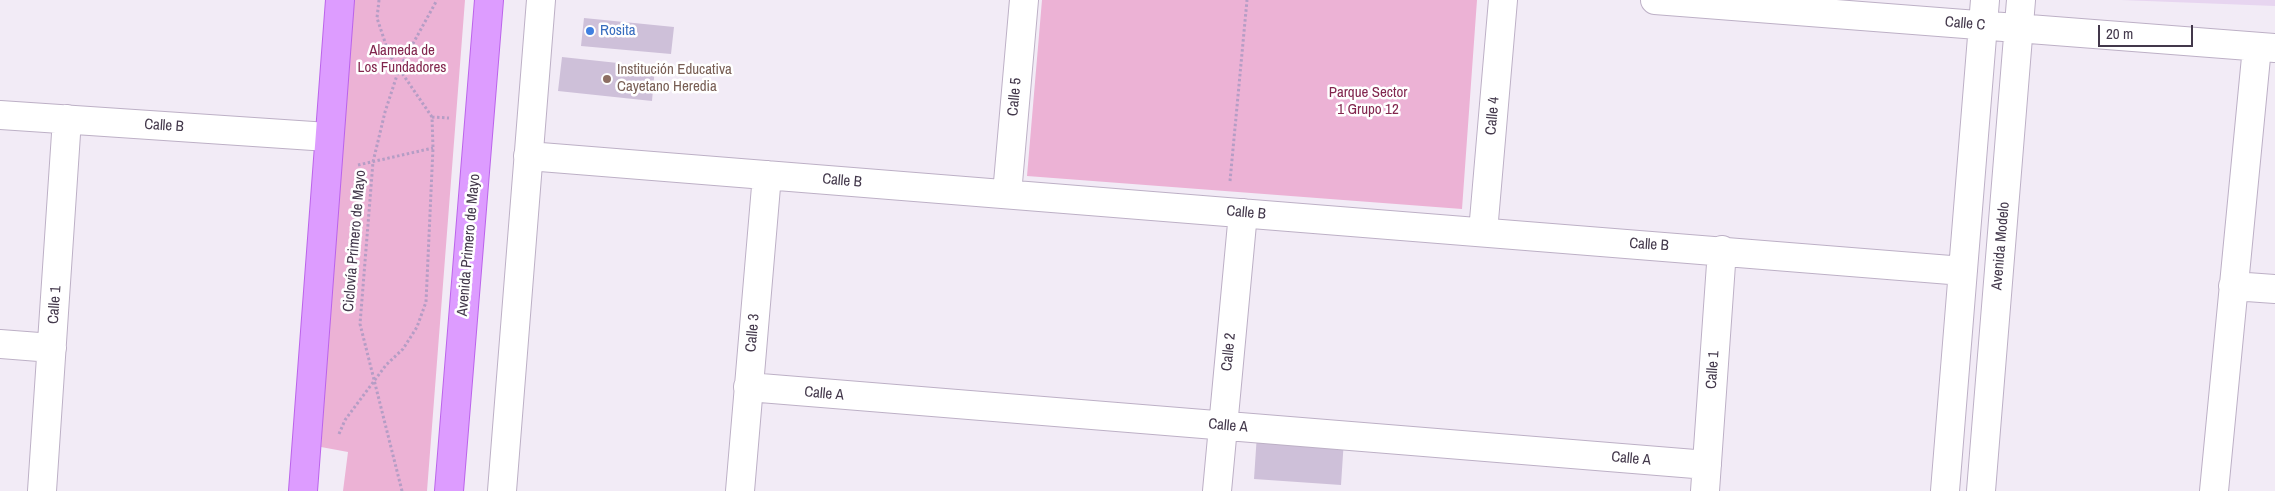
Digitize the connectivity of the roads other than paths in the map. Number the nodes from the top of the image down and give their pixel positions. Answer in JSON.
{"nodes":[{"id":1,"x":340,"y":0,"type":"edge"},
{"id":2,"x":489,"y":0,"type":"edge"},
{"id":3,"x":542,"y":0,"type":"edge"},
{"id":4,"x":1024,"y":0,"type":"edge"},
{"id":5,"x":1503,"y":0,"type":"edge"},
{"id":6,"x":1655,"y":0,"type":"edge"},
{"id":7,"x":2021,"y":0,"type":"edge"},
{"id":8,"x":1984,"y":13,"type":"edge"},
{"id":9,"x":2019,"y":28,"type":"junction"},
{"id":10,"x":2266,"y":48,"type":"edge"},
{"id":11,"x":0,"y":114,"type":"edge"},
{"id":12,"x":67,"y":119,"type":"junction"},
{"id":13,"x":328,"y":138,"type":"junction"},
{"id":14,"x":528,"y":156,"type":"junction"},
{"id":15,"x":767,"y":175,"type":"junction"},
{"id":16,"x":1007,"y":194,"type":"junction"},
{"id":17,"x":1235,"y":213,"type":"junction"},
{"id":18,"x":1483,"y":232,"type":"junction"},
{"id":19,"x":1722,"y":250,"type":"junction"},
{"id":20,"x":1963,"y":271,"type":"junction"},
{"id":21,"x":2233,"y":286,"type":"junction"},
{"id":22,"x":2275,"y":289,"type":"edge"},
{"id":23,"x":0,"y":344,"type":"edge"},
{"id":24,"x":52,"y":348,"type":"junction"},
{"id":25,"x":748,"y":388,"type":"junction"},
{"id":26,"x":1222,"y":426,"type":"junction"},
{"id":27,"x":1706,"y":478,"type":"edge"},
{"id":28,"x":42,"y":491,"type":"edge"},
{"id":29,"x":303,"y":491,"type":"edge"},
{"id":30,"x":449,"y":491,"type":"edge"},
{"id":31,"x":502,"y":491,"type":"edge"},
{"id":32,"x":740,"y":491,"type":"edge"},
{"id":33,"x":1217,"y":491,"type":"edge"},
{"id":34,"x":1945,"y":491,"type":"edge"},
{"id":35,"x":1981,"y":491,"type":"edge"},
{"id":36,"x":2214,"y":491,"type":"edge"}],
"edges":[{"from":1,"to":13,"type":"main road"},
{"from":2,"to":30,"type":"main road","name":"Avenida Primero de Mayo"},
{"from":3,"to":14,"type":"street"},
{"from":4,"to":16,"type":"street","name":"Calle 5"},
{"from":5,"to":18,"type":"street","name":"Calle 4"},
{"from":6,"to":8,"type":"street","name":"Calle C"},
{"from":7,"to":9,"type":"street","name":"Avenida Modelo"},
{"from":8,"to":9,"type":"street","name":"Calle C"},
{"from":8,"to":20,"type":"street"},
{"from":9,"to":10,"type":"street","name":"Calle C"},
{"from":9,"to":35,"type":"street","name":"Avenida Modelo"},
{"from":10,"to":21,"type":"street"},
{"from":11,"to":12,"type":"street","name":"Calle B"},
{"from":12,"to":13,"type":"street","name":"Calle B"},
{"from":12,"to":24,"type":"street","name":"Calle 1"},
{"from":13,"to":29,"type":"main road"},
{"from":14,"to":15,"type":"street","name":"Calle B"},
{"from":14,"to":31,"type":"street"},
{"from":15,"to":16,"type":"street","name":"Calle B"},
{"from":15,"to":25,"type":"street","name":"Calle 3"},
{"from":16,"to":17,"type":"street","name":"Calle B"},
{"from":17,"to":18,"type":"street","name":"Calle B"},
{"from":17,"to":26,"type":"street","name":"Calle 2"},
{"from":18,"to":19,"type":"street","name":"Calle B"},
{"from":19,"to":20,"type":"street","name":"Calle B"},
{"from":19,"to":27,"type":"street","name":"Calle 1"},
{"from":20,"to":34,"type":"street"},
{"from":21,"to":22,"type":"street"},
{"from":21,"to":36,"type":"street"},
{"from":23,"to":24,"type":"street"},
{"from":24,"to":28,"type":"street","name":"Calle 1"},
{"from":25,"to":26,"type":"street","name":"Calle A"},
{"from":25,"to":32,"type":"street","name":"Calle 3"},
{"from":26,"to":27,"type":"street","name":"Calle A"},
{"from":26,"to":33,"type":"street","name":"Calle 2"}]}
